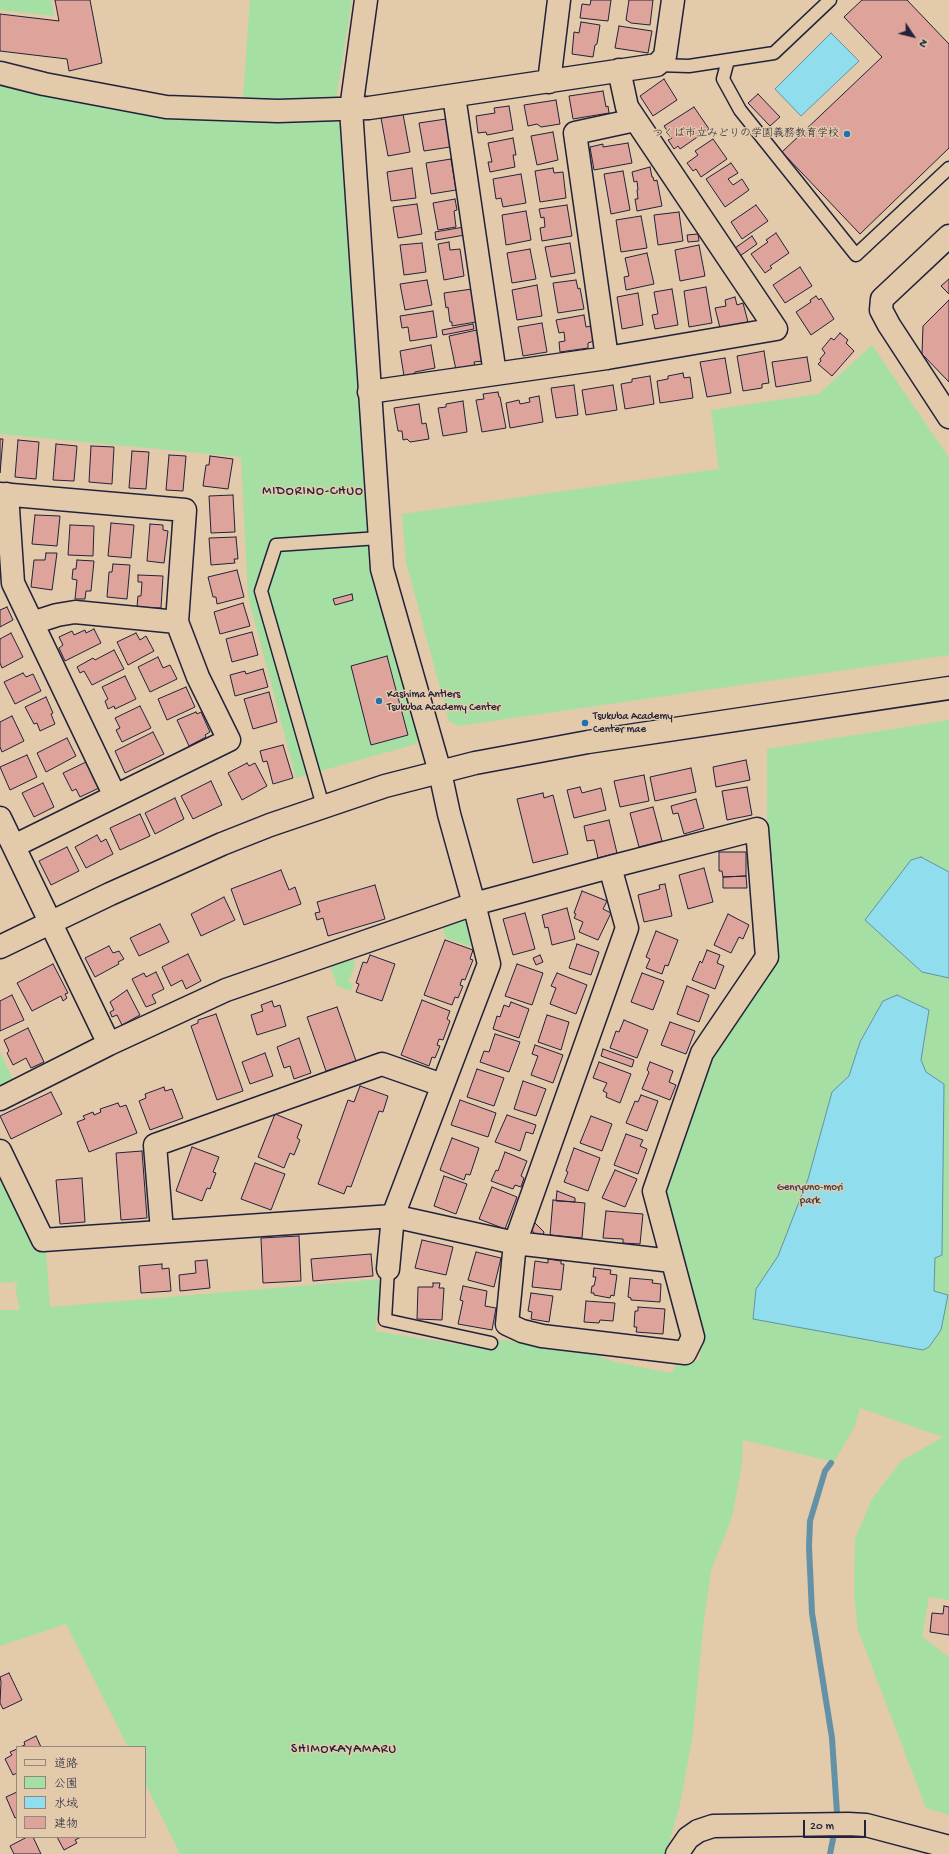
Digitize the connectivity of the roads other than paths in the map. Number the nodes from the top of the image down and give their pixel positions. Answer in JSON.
{"nodes":[{"id":1,"x":366,"y":0,"type":"edge"},
{"id":2,"x":559,"y":0,"type":"edge"},
{"id":3,"x":673,"y":0,"type":"edge"},
{"id":4,"x":830,"y":0,"type":"edge"},
{"id":5,"x":728,"y":60,"type":"junction"},
{"id":6,"x":657,"y":65,"type":"junction"},
{"id":7,"x":619,"y":70,"type":"junction"},
{"id":8,"x":0,"y":73,"type":"edge"},
{"id":9,"x":550,"y":82,"type":"junction"},
{"id":10,"x":454,"y":96,"type":"junction"},
{"id":11,"x":351,"y":109,"type":"junction"},
{"id":12,"x":635,"y":120,"type":"junction"},
{"id":13,"x":949,"y":168,"type":"edge"},
{"id":14,"x":949,"y":236,"type":"edge"},
{"id":15,"x":607,"y":358,"type":"junction"},
{"id":16,"x":495,"y":374,"type":"junction"},
{"id":17,"x":369,"y":392,"type":"junction"},
{"id":18,"x":949,"y":417,"type":"edge"},
{"id":19,"x":4,"y":494,"type":"edge"},
{"id":20,"x":379,"y":538,"type":"junction"},
{"id":21,"x":177,"y":622,"type":"junction"},
{"id":22,"x":32,"y":623,"type":"junction"},
{"id":23,"x":949,"y":688,"type":"edge"},
{"id":24,"x":440,"y":772,"type":"junction"},
{"id":25,"x":115,"y":796,"type":"junction"},
{"id":26,"x":323,"y":806,"type":"junction"},
{"id":27,"x":0,"y":818,"type":"edge"},
{"id":28,"x":14,"y":846,"type":"junction"},
{"id":29,"x":610,"y":867,"type":"junction"},
{"id":30,"x":474,"y":904,"type":"junction"},
{"id":31,"x":51,"y":923,"type":"junction"},
{"id":32,"x":0,"y":948,"type":"edge"},
{"id":33,"x":109,"y":1044,"type":"junction"},
{"id":34,"x":442,"y":1085,"type":"junction"},
{"id":35,"x":0,"y":1098,"type":"edge"},
{"id":36,"x":0,"y":1151,"type":"edge"},
{"id":37,"x":393,"y":1216,"type":"junction"},
{"id":38,"x":162,"y":1231,"type":"junction"},
{"id":39,"x":515,"y":1243,"type":"junction"},
{"id":40,"x":672,"y":1261,"type":"junction"},
{"id":41,"x":388,"y":1269,"type":"joint"},
{"id":42,"x":491,"y":1343,"type":"dead end"},
{"id":43,"x":949,"y":1847,"type":"edge"},
{"id":44,"x":677,"y":1854,"type":"edge"}],
"edges":[{"from":1,"to":11,"type":"street"},
{"from":2,"to":9,"type":"street"},
{"from":3,"to":6,"type":"street"},
{"from":4,"to":5,"type":"lane"},
{"from":5,"to":6,"type":"lane"},
{"from":5,"to":13,"type":"lane"},
{"from":6,"to":7,"type":"street"},
{"from":7,"to":9,"type":"street"},
{"from":7,"to":12,"type":"street"},
{"from":8,"to":11,"type":"street"},
{"from":9,"to":10,"type":"street"},
{"from":10,"to":11,"type":"street"},
{"from":10,"to":16,"type":"street"},
{"from":11,"to":17,"type":"street"},
{"from":12,"to":15,"type":"street"},
{"from":12,"to":15,"type":"street"},
{"from":14,"to":18,"type":"street"},
{"from":15,"to":16,"type":"street"},
{"from":16,"to":17,"type":"street"},
{"from":17,"to":20,"type":"street"},
{"from":19,"to":21,"type":"street"},
{"from":19,"to":22,"type":"street"},
{"from":20,"to":24,"type":"street"},
{"from":20,"to":26,"type":"lane"},
{"from":21,"to":22,"type":"street"},
{"from":21,"to":25,"type":"street"},
{"from":22,"to":25,"type":"street"},
{"from":23,"to":24,"type":"street"},
{"from":24,"to":26,"type":"street"},
{"from":24,"to":30,"type":"street"},
{"from":25,"to":28,"type":"street"},
{"from":26,"to":31,"type":"street"},
{"from":27,"to":28,"type":"street"},
{"from":28,"to":31,"type":"street"},
{"from":29,"to":30,"type":"street"},
{"from":29,"to":39,"type":"street"},
{"from":29,"to":40,"type":"street"},
{"from":30,"to":33,"type":"street"},
{"from":30,"to":34,"type":"street"},
{"from":31,"to":32,"type":"street"},
{"from":31,"to":33,"type":"street"},
{"from":33,"to":35,"type":"street"},
{"from":34,"to":37,"type":"street"},
{"from":34,"to":38,"type":"street"},
{"from":36,"to":38,"type":"street"},
{"from":37,"to":38,"type":"street"},
{"from":37,"to":39,"type":"street"},
{"from":37,"to":41,"type":"street"},
{"from":39,"to":40,"type":"street"},
{"from":39,"to":40,"type":"street"},
{"from":41,"to":42,"type":"lane"},
{"from":43,"to":44,"type":"street"}]}
